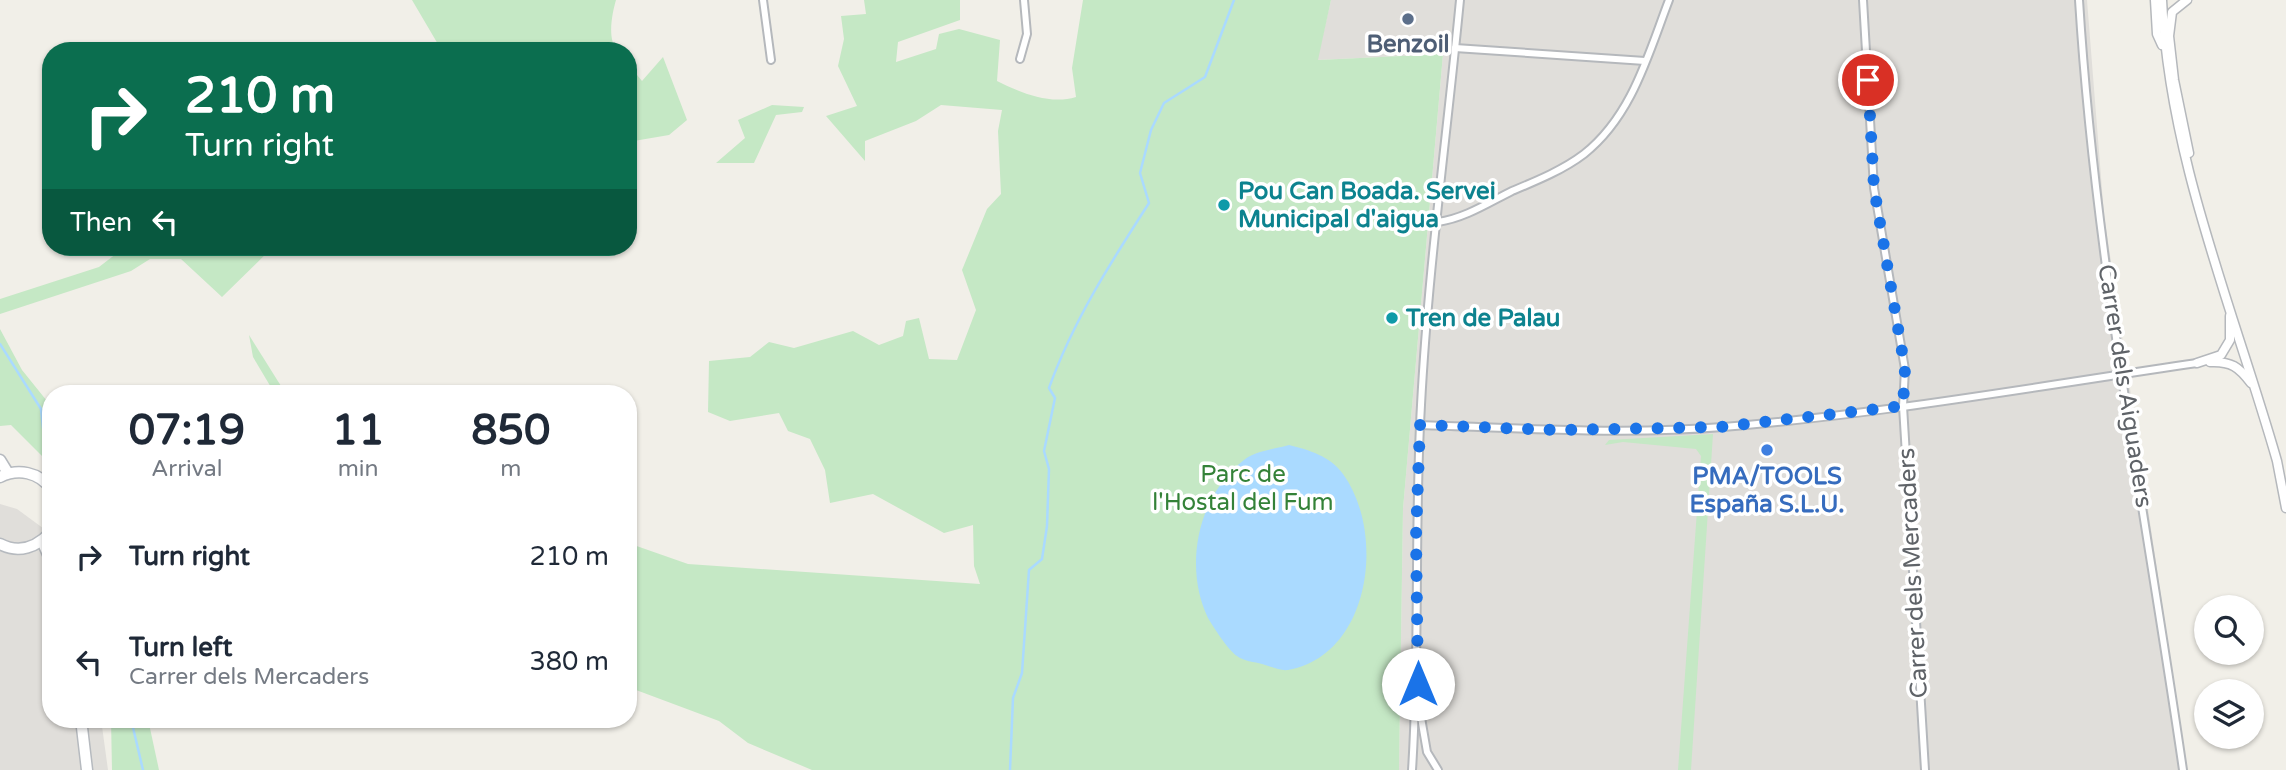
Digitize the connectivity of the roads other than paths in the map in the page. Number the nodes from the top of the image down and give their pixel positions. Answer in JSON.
{"nodes":[{"id":1,"x":763,"y":0,"type":"edge"},
{"id":2,"x":1024,"y":0,"type":"edge"},
{"id":3,"x":1460,"y":0,"type":"edge"},
{"id":4,"x":1669,"y":0,"type":"edge"},
{"id":5,"x":1863,"y":0,"type":"edge"},
{"id":6,"x":2079,"y":0,"type":"edge"},
{"id":7,"x":2155,"y":0,"type":"edge"},
{"id":8,"x":2162,"y":0,"type":"edge"},
{"id":9,"x":2187,"y":0,"type":"edge"},
{"id":10,"x":1455,"y":48,"type":"junction"},
{"id":11,"x":2165,"y":50,"type":"junction"},
{"id":12,"x":1020,"y":59,"type":"dead end"},
{"id":13,"x":771,"y":60,"type":"dead end"},
{"id":14,"x":1645,"y":61,"type":"junction"},
{"id":15,"x":2190,"y":174,"type":"junction"},
{"id":16,"x":1438,"y":222,"type":"junction"},
{"id":17,"x":2230,"y":306,"type":"junction"},
{"id":18,"x":2197,"y":363,"type":"junction"},
{"id":19,"x":2122,"y":374,"type":"junction"},
{"id":20,"x":2255,"y":389,"type":"junction"},
{"id":21,"x":1903,"y":406,"type":"junction"},
{"id":22,"x":1420,"y":425,"type":"junction"},
{"id":23,"x":0,"y":460,"type":"edge"},
{"id":24,"x":4,"y":475,"type":"edge"},
{"id":25,"x":42,"y":481,"type":"edge"},
{"id":26,"x":2286,"y":508,"type":"edge"},
{"id":27,"x":42,"y":542,"type":"edge"},
{"id":28,"x":0,"y":544,"type":"edge"},
{"id":29,"x":1418,"y":684,"type":"junction"},
{"id":30,"x":82,"y":728,"type":"edge"},
{"id":31,"x":87,"y":770,"type":"edge"},
{"id":32,"x":1412,"y":770,"type":"edge"},
{"id":33,"x":1438,"y":770,"type":"edge"},
{"id":34,"x":1924,"y":770,"type":"edge"},
{"id":35,"x":2183,"y":770,"type":"edge"}],
"edges":[{"from":1,"to":13,"type":"street"},
{"from":2,"to":12,"type":"street"},
{"from":3,"to":10,"type":"street"},
{"from":4,"to":14,"type":"street"},
{"from":5,"to":21,"type":"street","name":"Carrer dels Mercaders"},
{"from":6,"to":19,"type":"street","name":"Carrer dels Aiguaders"},
{"from":7,"to":11,"type":"street"},
{"from":8,"to":11,"type":"street"},
{"from":9,"to":15,"type":"street"},
{"from":10,"to":14,"type":"street"},
{"from":10,"to":16,"type":"street"},
{"from":11,"to":15,"type":"street"},
{"from":14,"to":16,"type":"street"},
{"from":15,"to":17,"type":"street"},
{"from":16,"to":22,"type":"street"},
{"from":17,"to":18,"type":"street"},
{"from":17,"to":20,"type":"street"},
{"from":18,"to":19,"type":"street"},
{"from":18,"to":20,"type":"street"},
{"from":19,"to":21,"type":"street"},
{"from":19,"to":35,"type":"street","name":"Carrer dels Aiguaders"},
{"from":20,"to":26,"type":"street"},
{"from":21,"to":22,"type":"street"},
{"from":21,"to":34,"type":"street","name":"Carrer dels Mercaders"},
{"from":22,"to":29,"type":"street"},
{"from":23,"to":24,"type":"main road"},
{"from":24,"to":25,"type":"main road"},
{"from":27,"to":28,"type":"main road"},
{"from":29,"to":32,"type":"street"},
{"from":29,"to":33,"type":"street"},
{"from":30,"to":31,"type":"main road"}]}
